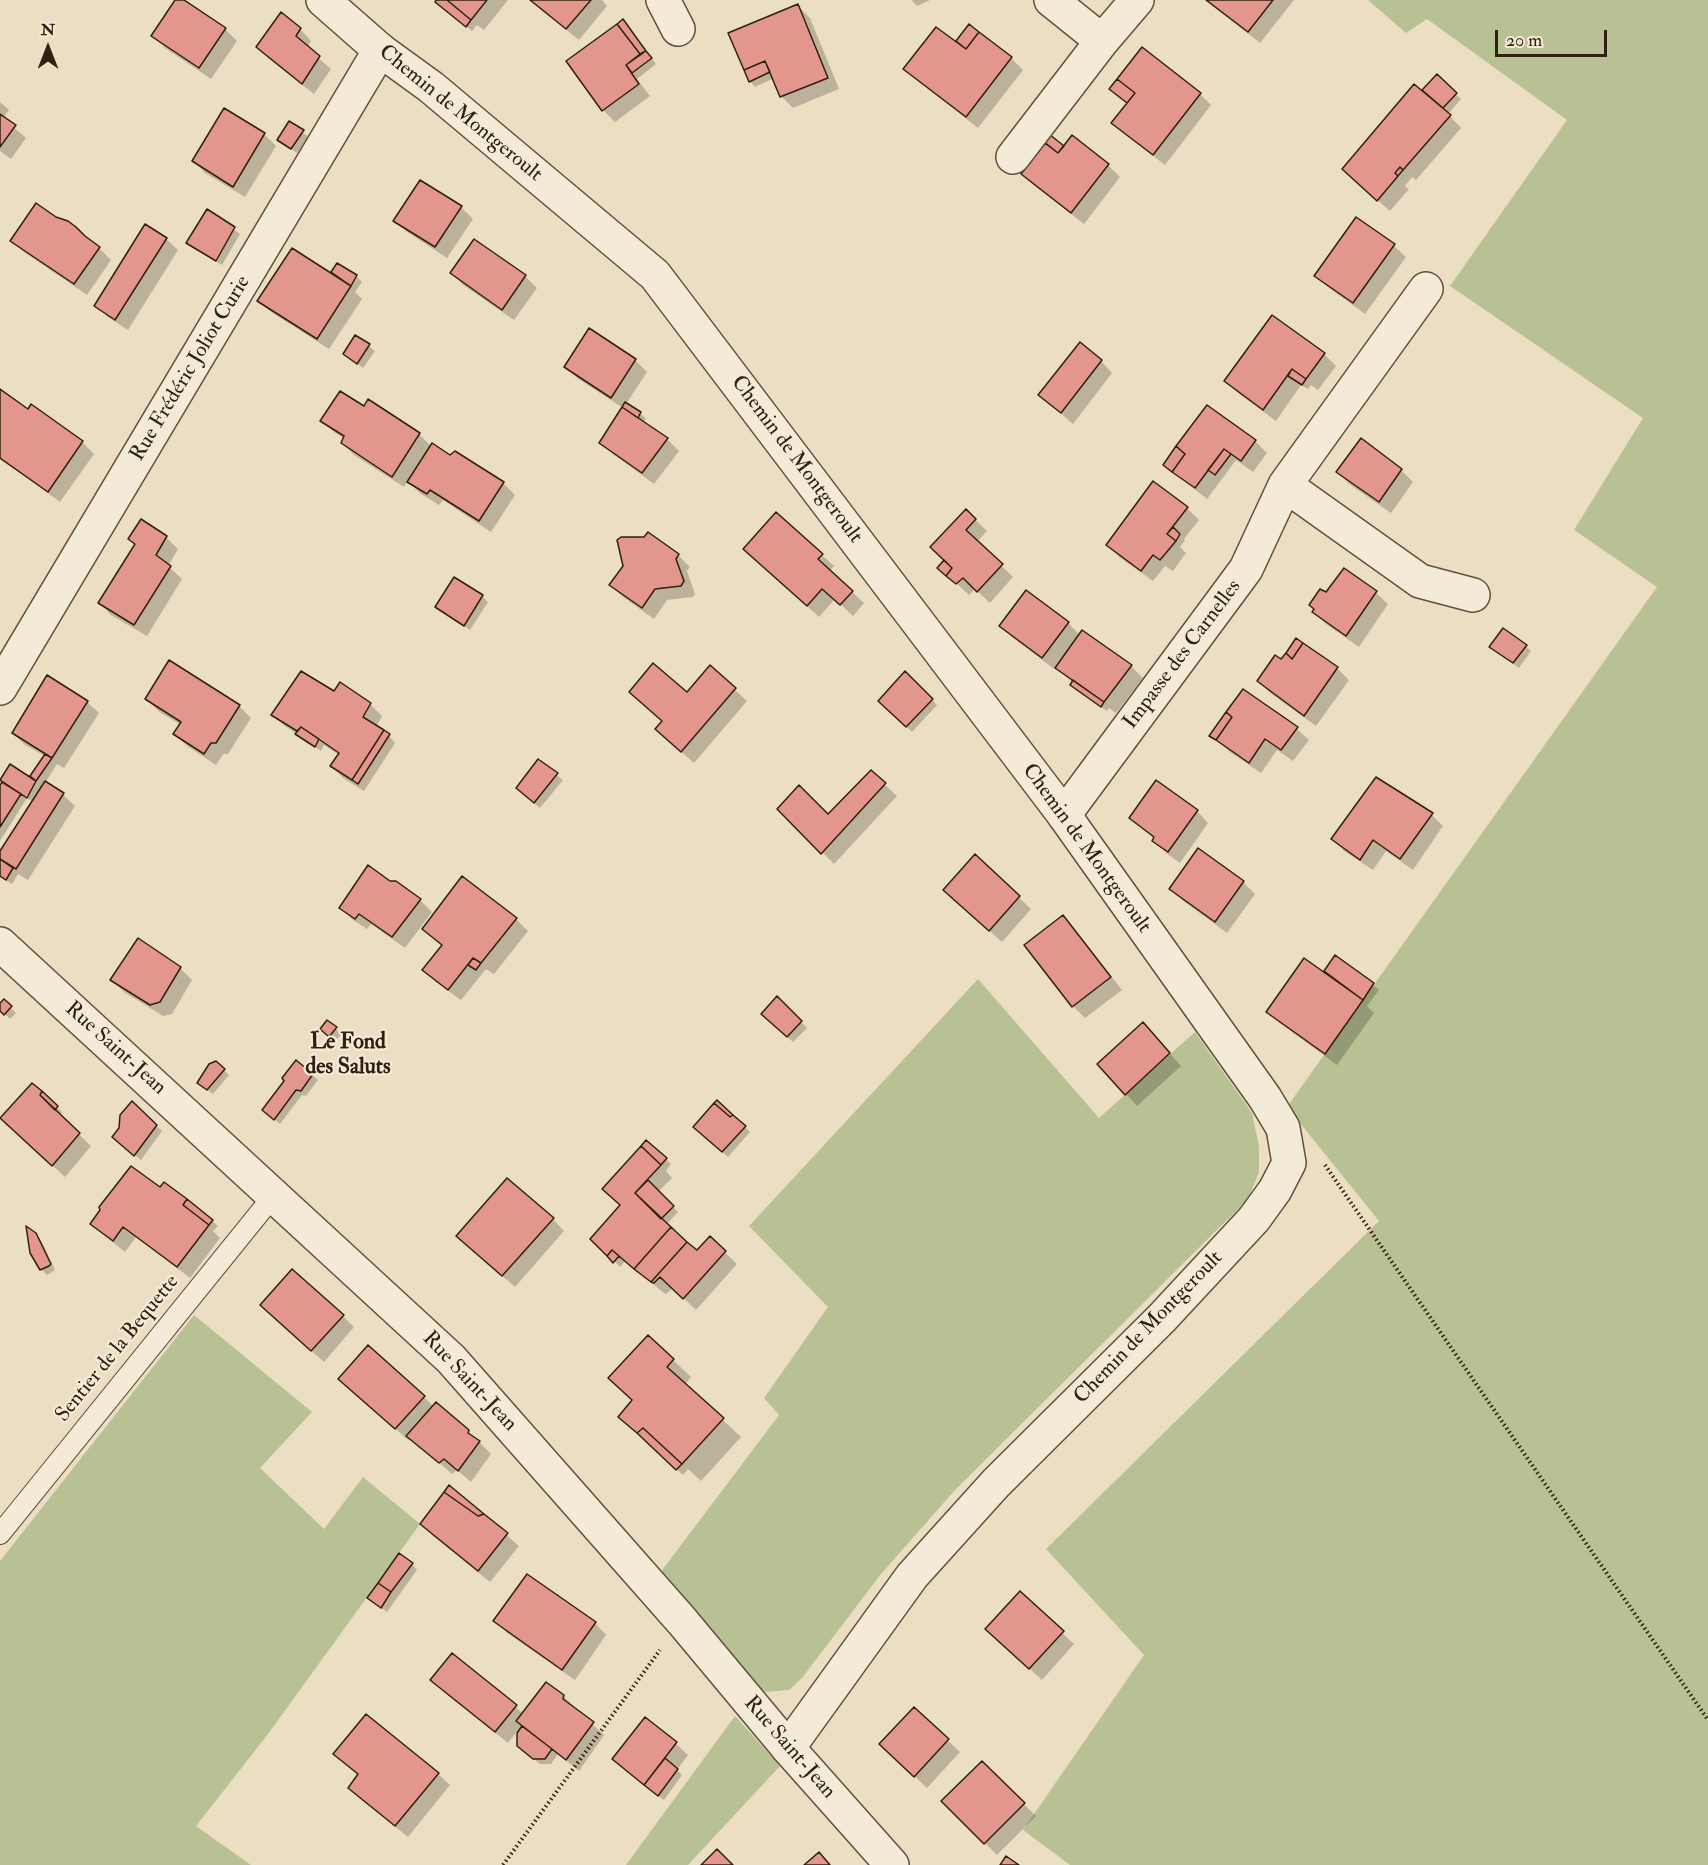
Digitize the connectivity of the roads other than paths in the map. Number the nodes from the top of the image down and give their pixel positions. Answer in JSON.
{"nodes":[{"id":1,"x":663,"y":0,"type":"edge"},
{"id":2,"x":1051,"y":0,"type":"edge"},
{"id":3,"x":1137,"y":0,"type":"edge"},
{"id":4,"x":335,"y":4,"type":"edge"},
{"id":5,"x":678,"y":29,"type":"dead end"},
{"id":6,"x":1102,"y":40,"type":"junction"},
{"id":7,"x":380,"y":50,"type":"junction"},
{"id":8,"x":1013,"y":157,"type":"dead end"},
{"id":9,"x":1426,"y":289,"type":"dead end"},
{"id":10,"x":1285,"y":485,"type":"junction"},
{"id":11,"x":1473,"y":595,"type":"dead end"},
{"id":12,"x":0,"y":688,"type":"edge"},
{"id":13,"x":1064,"y":815,"type":"junction"},
{"id":14,"x":0,"y":944,"type":"edge"},
{"id":15,"x":274,"y":1195,"type":"junction"},
{"id":16,"x":0,"y":1534,"type":"edge"},
{"id":17,"x":788,"y":1748,"type":"junction"},
{"id":18,"x":892,"y":1865,"type":"edge"}],
"edges":[{"from":1,"to":5,"type":"street"},
{"from":2,"to":6,"type":"street"},
{"from":3,"to":6,"type":"street"},
{"from":4,"to":7,"type":"street","name":"Chemin de Montgeroult"},
{"from":6,"to":8,"type":"street"},
{"from":7,"to":12,"type":"street","name":"Rue Frédéric Joliot Curie"},
{"from":7,"to":13,"type":"street","name":"Chemin de Montgeroult"},
{"from":9,"to":10,"type":"street","name":"Impasse des Carnelles"},
{"from":10,"to":11,"type":"street"},
{"from":10,"to":13,"type":"street","name":"Impasse des Carnelles"},
{"from":13,"to":17,"type":"street","name":"Chemin de Montgeroult"},
{"from":14,"to":15,"type":"street","name":"Rue Saint-Jean"},
{"from":15,"to":16,"type":"lane","name":"Sentier de la Bequette"},
{"from":15,"to":17,"type":"street","name":"Rue Saint-Jean"},
{"from":17,"to":18,"type":"street","name":"Rue Saint-Jean"}]}
